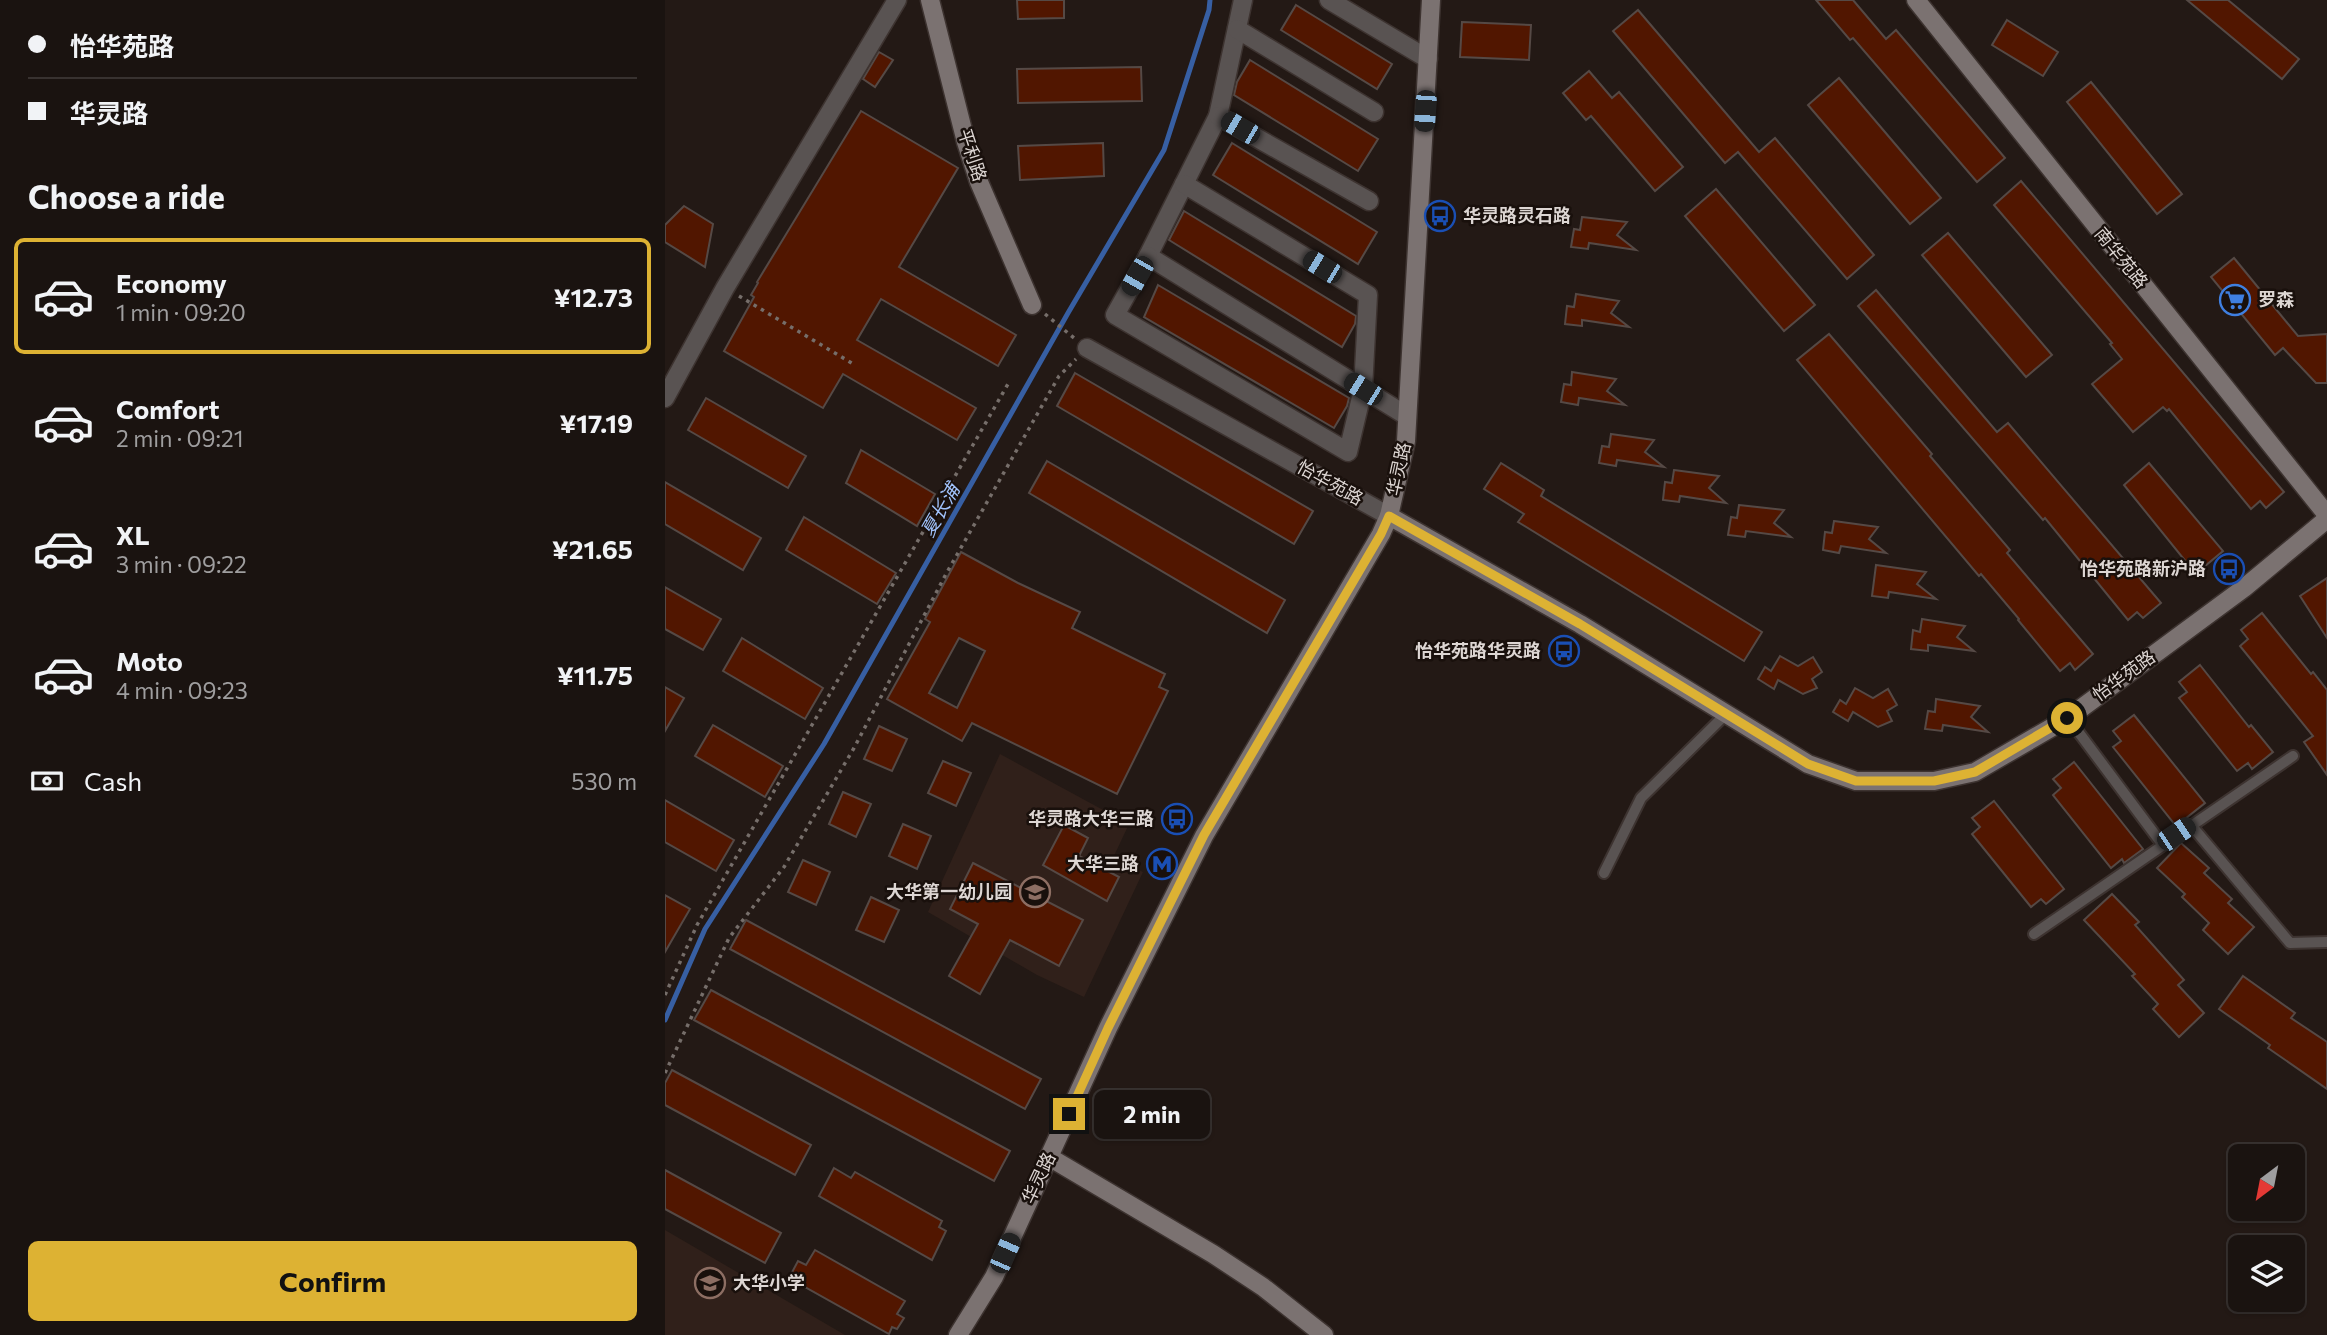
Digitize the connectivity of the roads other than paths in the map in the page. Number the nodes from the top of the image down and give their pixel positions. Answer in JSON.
{"nodes":[{"id":1,"x":897,"y":0,"type":"edge"},
{"id":2,"x":930,"y":0,"type":"edge"},
{"id":3,"x":1243,"y":0,"type":"edge"},
{"id":4,"x":1329,"y":0,"type":"edge"},
{"id":5,"x":1431,"y":0,"type":"edge"},
{"id":6,"x":1916,"y":0,"type":"edge"},
{"id":7,"x":1237,"y":29,"type":"junction"},
{"id":8,"x":1428,"y":59,"type":"junction"},
{"id":9,"x":1374,"y":112,"type":"dead end"},
{"id":10,"x":1218,"y":116,"type":"junction"},
{"id":11,"x":1184,"y":184,"type":"junction"},
{"id":12,"x":1369,"y":201,"type":"dead end"},
{"id":13,"x":1148,"y":256,"type":"junction"},
{"id":14,"x":1032,"y":305,"type":"road end"},
{"id":15,"x":1087,"y":348,"type":"road end"},
{"id":16,"x":1363,"y":389,"type":"junction"},
{"id":17,"x":665,"y":398,"type":"edge"},
{"id":18,"x":1407,"y":416,"type":"junction"},
{"id":19,"x":1389,"y":516,"type":"junction"},
{"id":20,"x":2327,"y":517,"type":"edge"},
{"id":21,"x":1727,"y":713,"type":"junction"},
{"id":22,"x":2067,"y":718,"type":"junction"},
{"id":23,"x":2293,"y":756,"type":"dead end"},
{"id":24,"x":2191,"y":825,"type":"junction"},
{"id":25,"x":2162,"y":844,"type":"junction"},
{"id":26,"x":1604,"y":873,"type":"dead end"},
{"id":27,"x":2034,"y":934,"type":"dead end"},
{"id":28,"x":2327,"y":942,"type":"edge"},
{"id":29,"x":1049,"y":1157,"type":"junction"},
{"id":30,"x":958,"y":1335,"type":"edge"},
{"id":31,"x":1324,"y":1335,"type":"edge"}],
"edges":[{"from":1,"to":17,"type":"street"},
{"from":2,"to":14,"type":"street","name":"平利路"},
{"from":3,"to":7,"type":"street"},
{"from":4,"to":8,"type":"street"},
{"from":5,"to":8,"type":"street","name":"华灵路"},
{"from":6,"to":20,"type":"street","name":"南华苑路"},
{"from":7,"to":9,"type":"street"},
{"from":7,"to":10,"type":"street"},
{"from":8,"to":18,"type":"street","name":"华灵路"},
{"from":10,"to":11,"type":"street"},
{"from":10,"to":12,"type":"street"},
{"from":11,"to":13,"type":"street"},
{"from":11,"to":16,"type":"street"},
{"from":13,"to":16,"type":"street"},
{"from":13,"to":16,"type":"street"},
{"from":15,"to":19,"type":"street","name":"怡华苑路"},
{"from":16,"to":18,"type":"street"},
{"from":18,"to":19,"type":"street","name":"华灵路"},
{"from":19,"to":21,"type":"street","name":"怡华苑路"},
{"from":19,"to":29,"type":"street","name":"华灵路"},
{"from":20,"to":22,"type":"street","name":"怡华苑路"},
{"from":21,"to":22,"type":"street","name":"怡华苑路"},
{"from":21,"to":26,"type":"lane"},
{"from":22,"to":25,"type":"lane"},
{"from":23,"to":24,"type":"lane"},
{"from":24,"to":25,"type":"lane"},
{"from":24,"to":28,"type":"lane"},
{"from":25,"to":27,"type":"lane"},
{"from":29,"to":30,"type":"street","name":"华灵路"},
{"from":29,"to":31,"type":"street"}]}
